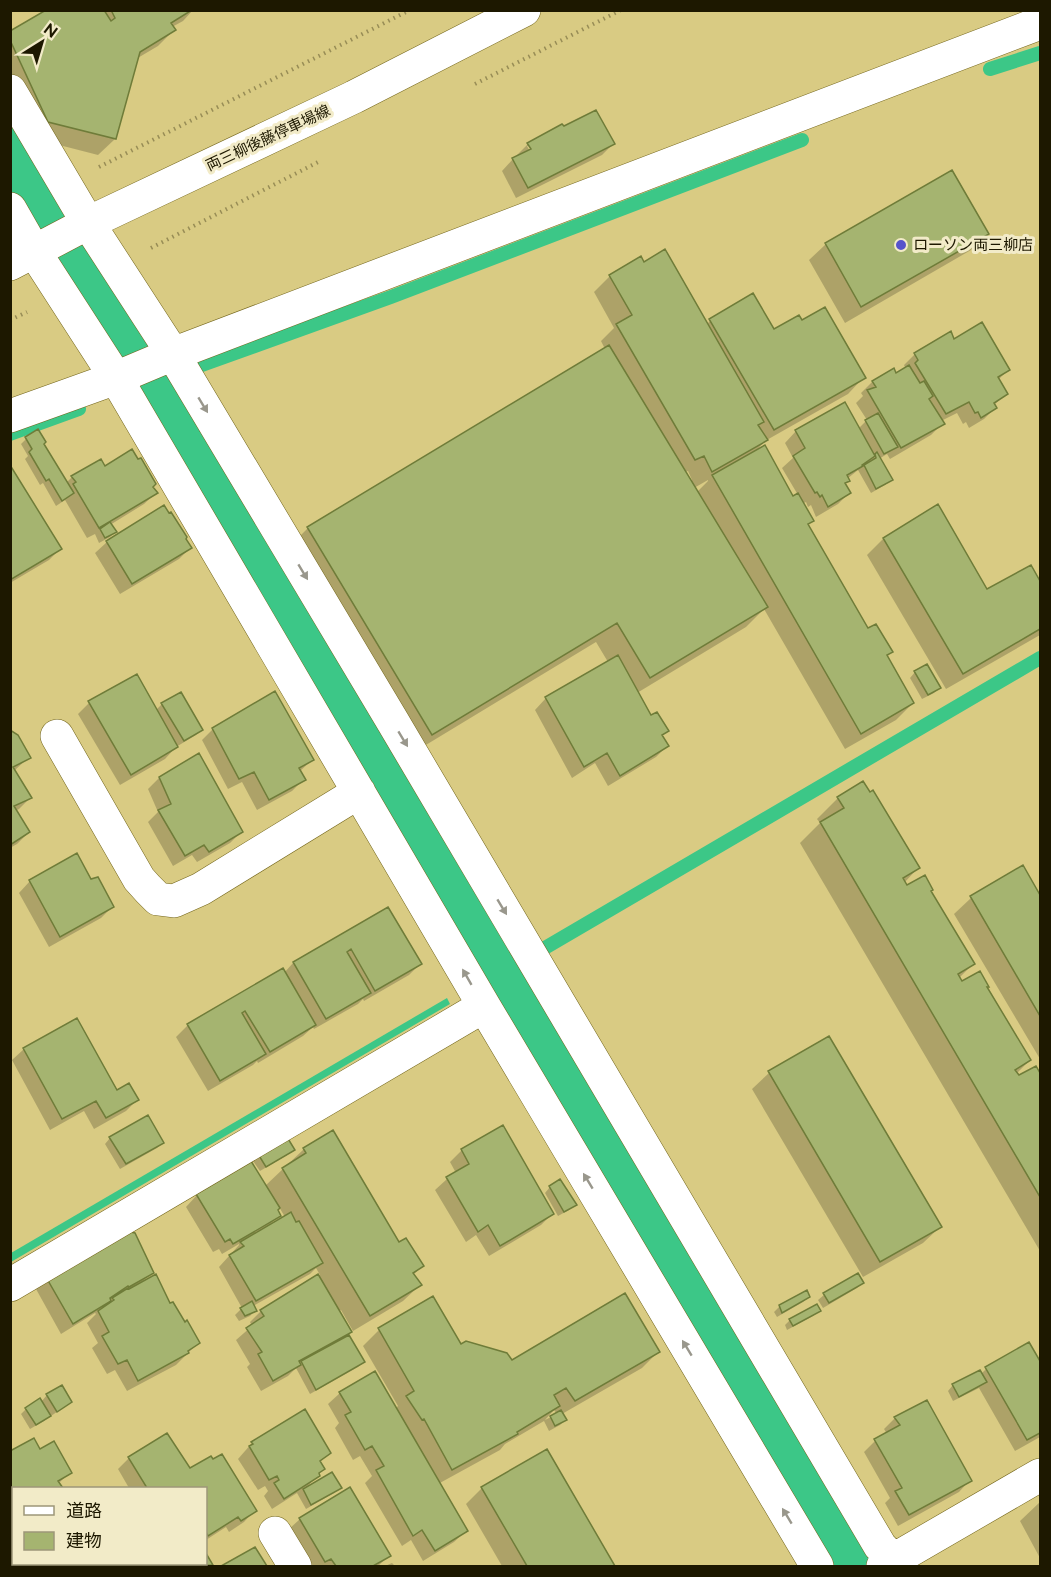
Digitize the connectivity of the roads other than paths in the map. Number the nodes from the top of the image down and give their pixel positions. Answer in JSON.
{"nodes":[{"id":1,"x":524,"y":10,"type":"edge"},
{"id":2,"x":1041,"y":23,"type":"edge"},
{"id":3,"x":10,"y":91,"type":"edge"},
{"id":4,"x":10,"y":209,"type":"edge"},
{"id":5,"x":84,"y":224,"type":"junction"},
{"id":6,"x":29,"y":253,"type":"edge"},
{"id":7,"x":170,"y":356,"type":"junction"},
{"id":8,"x":120,"y":377,"type":"junction"},
{"id":9,"x":10,"y":416,"type":"edge"},
{"id":10,"x":57,"y":736,"type":"dead end"},
{"id":11,"x":359,"y":792,"type":"junction"},
{"id":12,"x":484,"y":1006,"type":"junction"},
{"id":13,"x":10,"y":1285,"type":"edge"},
{"id":14,"x":1041,"y":1475,"type":"edge"},
{"id":15,"x":275,"y":1533,"type":"dead end"},
{"id":16,"x":892,"y":1564,"type":"edge"},
{"id":17,"x":295,"y":1566,"type":"edge"},
{"id":18,"x":817,"y":1566,"type":"edge"}],
"edges":[{"from":1,"to":5,"type":"street","name":"両三柳後藤停車場線"},
{"from":2,"to":7,"type":"street"},
{"from":3,"to":5,"type":"street"},
{"from":4,"to":6,"type":"street"},
{"from":5,"to":6,"type":"street","name":"両三柳後藤停車場線"},
{"from":5,"to":7,"type":"street"},
{"from":6,"to":8,"type":"street"},
{"from":7,"to":8,"type":"street"},
{"from":7,"to":16,"type":"street","one_way":true},
{"from":8,"to":9,"type":"street"},
{"from":8,"to":11,"type":"street"},
{"from":10,"to":11,"type":"street"},
{"from":12,"to":11,"type":"street","one_way":true},
{"from":12,"to":13,"type":"street"},
{"from":18,"to":12,"type":"street","one_way":true},
{"from":14,"to":16,"type":"street"},
{"from":15,"to":17,"type":"street"}]}
